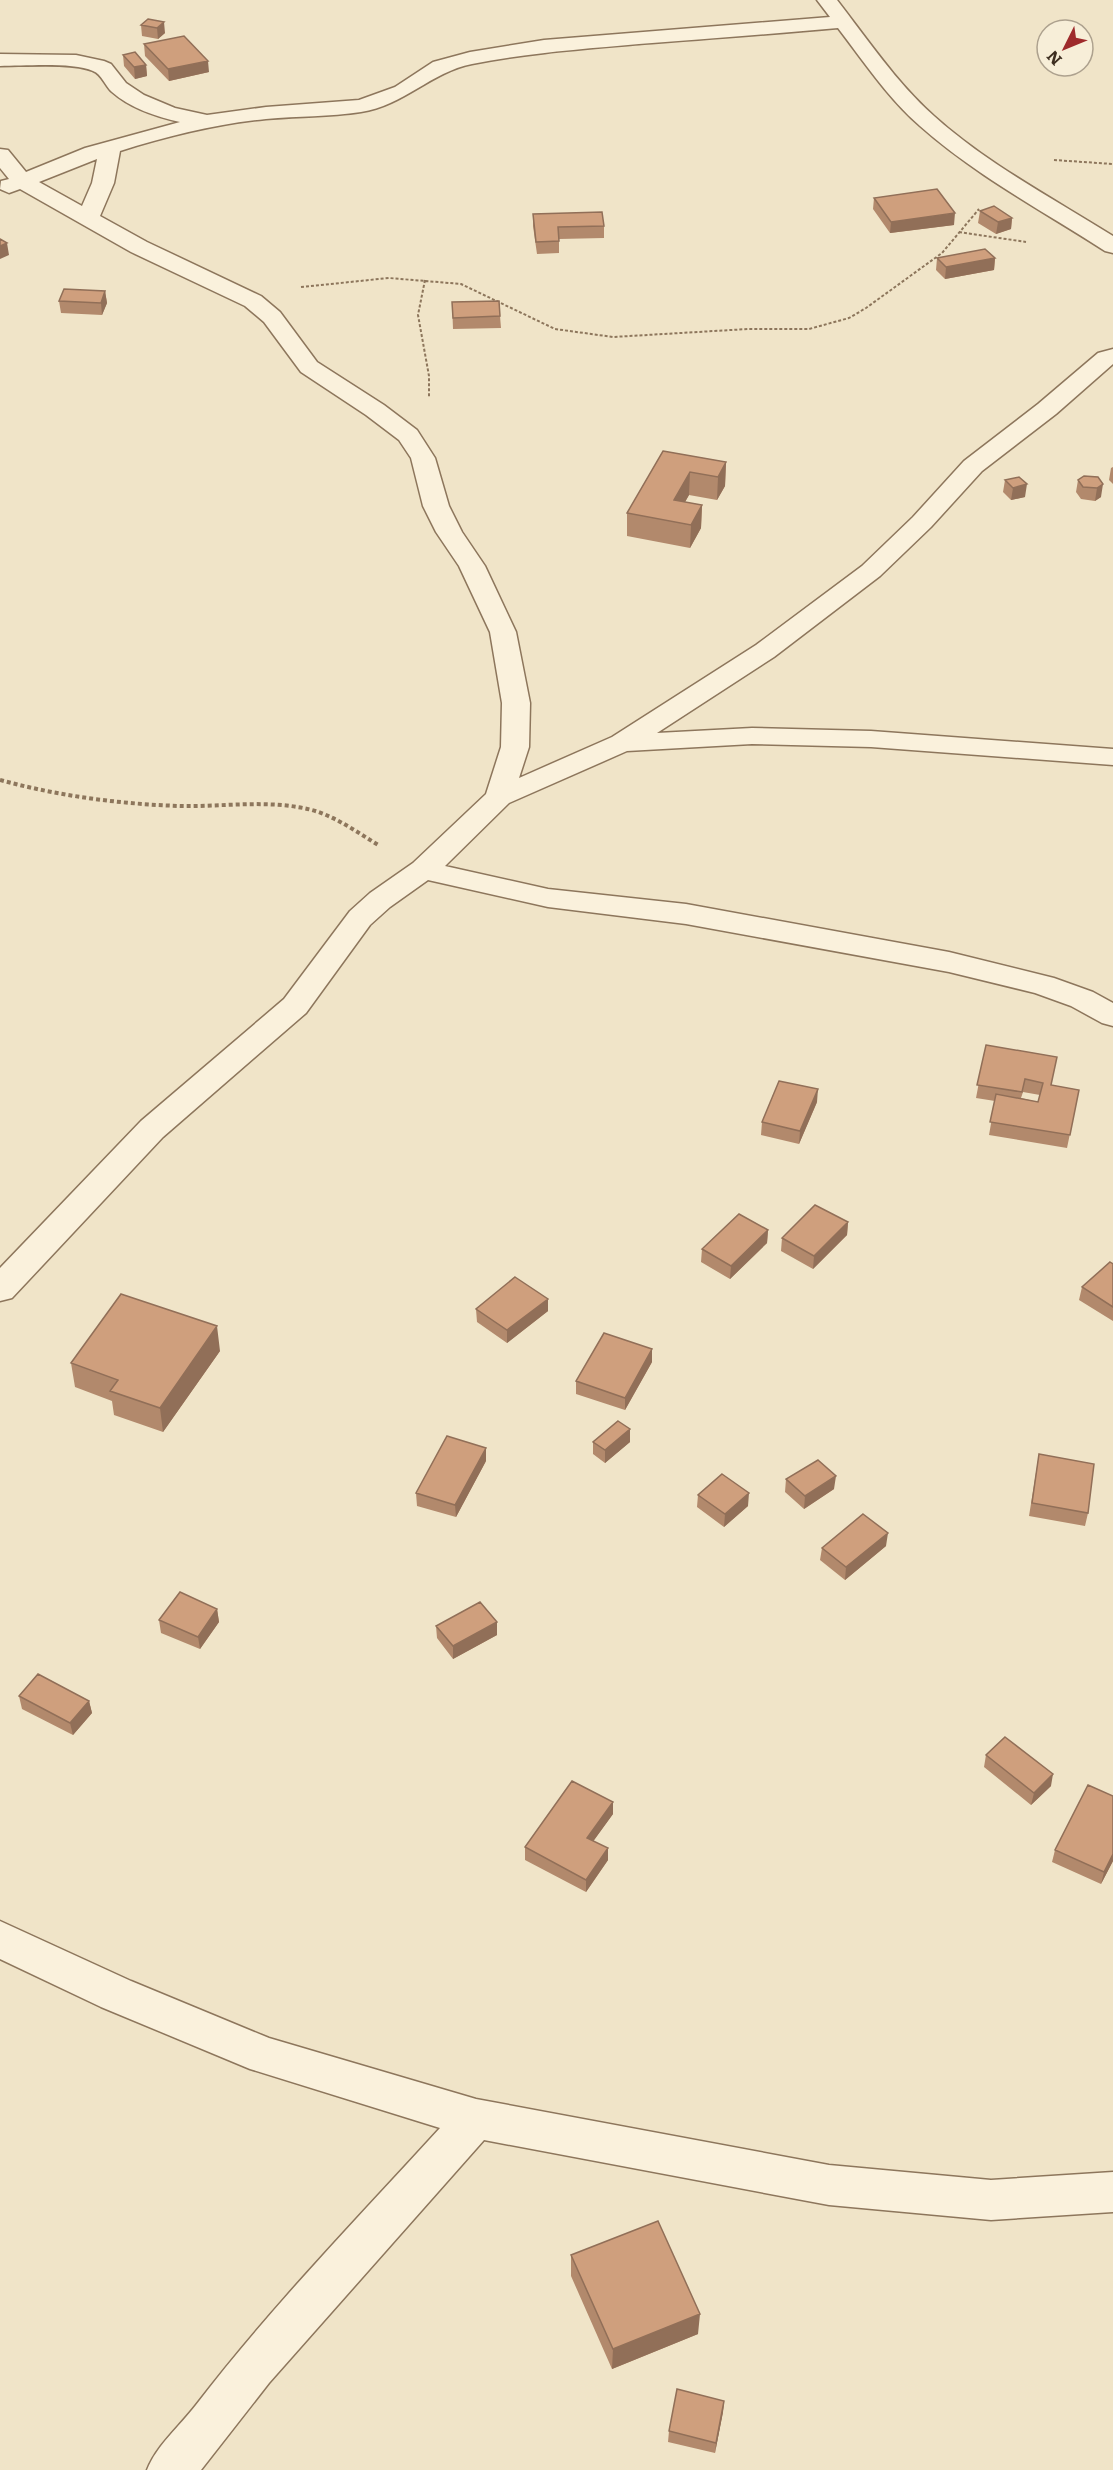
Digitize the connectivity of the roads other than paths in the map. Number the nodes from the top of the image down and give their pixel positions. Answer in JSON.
{"nodes":[{"id":1,"x":828,"y":0,"type":"edge"},
{"id":2,"x":843,"y":22,"type":"junction"},
{"id":3,"x":0,"y":60,"type":"edge"},
{"id":4,"x":207,"y":121,"type":"junction"},
{"id":5,"x":110,"y":148,"type":"junction"},
{"id":6,"x":0,"y":155,"type":"edge"},
{"id":7,"x":12,"y":185,"type":"edge"},
{"id":8,"x":88,"y":218,"type":"junction"},
{"id":9,"x":1113,"y":246,"type":"edge"},
{"id":10,"x":1113,"y":356,"type":"edge"},
{"id":11,"x":622,"y":743,"type":"junction"},
{"id":12,"x":1113,"y":757,"type":"edge"},
{"id":13,"x":499,"y":797,"type":"junction"},
{"id":14,"x":423,"y":870,"type":"junction"},
{"id":15,"x":1113,"y":1016,"type":"edge"},
{"id":16,"x":0,"y":1289,"type":"edge"},
{"id":17,"x":0,"y":1939,"type":"edge"},
{"id":18,"x":476,"y":2119,"type":"junction"},
{"id":19,"x":1113,"y":2192,"type":"edge"},
{"id":20,"x":170,"y":2470,"type":"edge"}],
"edges":[{"from":1,"to":2,"type":"street"},
{"from":2,"to":4,"type":"street"},
{"from":2,"to":9,"type":"street"},
{"from":3,"to":4,"type":"street"},
{"from":4,"to":5,"type":"street"},
{"from":5,"to":7,"type":"street"},
{"from":5,"to":8,"type":"street"},
{"from":6,"to":7,"type":"street"},
{"from":7,"to":8,"type":"street"},
{"from":8,"to":13,"type":"street"},
{"from":10,"to":11,"type":"street"},
{"from":11,"to":12,"type":"street"},
{"from":11,"to":13,"type":"street"},
{"from":13,"to":14,"type":"street"},
{"from":14,"to":15,"type":"street"},
{"from":14,"to":16,"type":"street"},
{"from":17,"to":18,"type":"street"},
{"from":18,"to":19,"type":"street"},
{"from":18,"to":20,"type":"street"}]}
